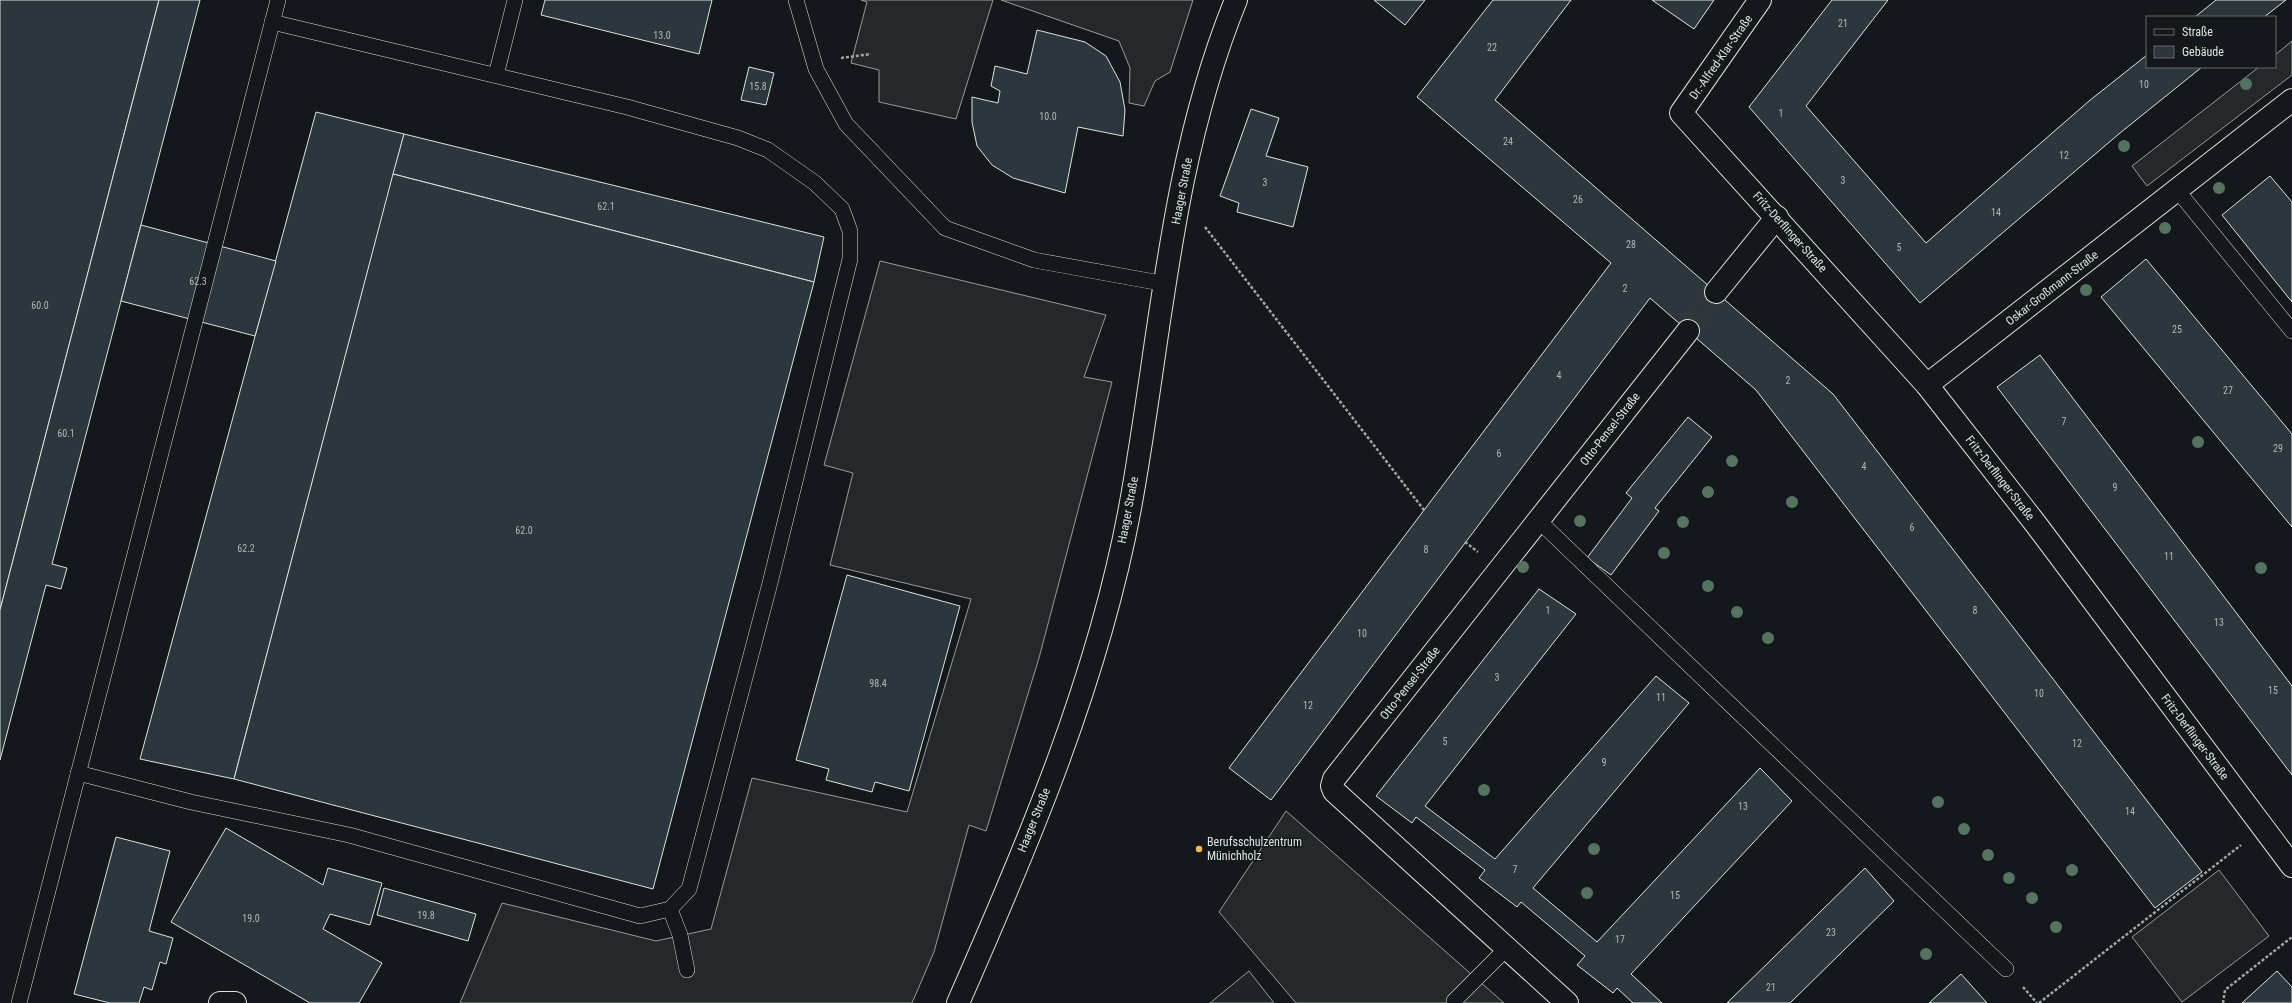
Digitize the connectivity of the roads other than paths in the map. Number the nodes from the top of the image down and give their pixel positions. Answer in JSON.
{"nodes":[{"id":1,"x":278,"y":0,"type":"edge"},
{"id":2,"x":515,"y":0,"type":"edge"},
{"id":3,"x":796,"y":0,"type":"edge"},
{"id":4,"x":1236,"y":0,"type":"edge"},
{"id":5,"x":1760,"y":0,"type":"edge"},
{"id":6,"x":272,"y":22,"type":"junction"},
{"id":7,"x":496,"y":75,"type":"junction"},
{"id":8,"x":2292,"y":100,"type":"edge"},
{"id":9,"x":1681,"y":114,"type":"joint"},
{"id":10,"x":2177,"y":190,"type":"junction"},
{"id":11,"x":1777,"y":217,"type":"junction"},
{"id":12,"x":1166,"y":284,"type":"junction"},
{"id":13,"x":1716,"y":292,"type":"tunnel mouth"},
{"id":14,"x":1688,"y":331,"type":"tunnel mouth"},
{"id":15,"x":2292,"y":331,"type":"edge"},
{"id":16,"x":1927,"y":385,"type":"junction"},
{"id":17,"x":1538,"y":520,"type":"junction"},
{"id":18,"x":78,"y":773,"type":"junction"},
{"id":19,"x":2292,"y":866,"type":"edge"},
{"id":20,"x":670,"y":909,"type":"junction"},
{"id":21,"x":1507,"y":948,"type":"junction"},
{"id":22,"x":2006,"y":969,"type":"dead end"},
{"id":23,"x":687,"y":970,"type":"dead end"},
{"id":24,"x":1454,"y":1001,"type":"dead end"},
{"id":25,"x":19,"y":1003,"type":"edge"},
{"id":26,"x":220,"y":1003,"type":"edge"},
{"id":27,"x":235,"y":1003,"type":"edge"},
{"id":28,"x":958,"y":1003,"type":"edge"},
{"id":29,"x":1567,"y":1003,"type":"edge"}],
"edges":[{"from":1,"to":6,"type":"lane"},
{"from":2,"to":7,"type":"lane"},
{"from":3,"to":12,"type":"lane"},
{"from":4,"to":12,"type":"street","name":"Haager Straße"},
{"from":5,"to":9,"type":"street","name":"Dr.-Alfred-Klar-Straße"},
{"from":6,"to":7,"type":"lane"},
{"from":6,"to":18,"type":"lane"},
{"from":7,"to":20,"type":"lane"},
{"from":8,"to":10,"type":"street","name":"Oskar-Großmann-Straße"},
{"from":9,"to":11,"type":"street","name":"Fritz-Derflinger-Straße"},
{"from":10,"to":15,"type":"lane"},
{"from":10,"to":16,"type":"street","name":"Oskar-Großmann-Straße"},
{"from":11,"to":13,"type":"street"},
{"from":11,"to":16,"type":"street","name":"Fritz-Derflinger-Straße"},
{"from":12,"to":28,"type":"street","name":"Haager Straße"},
{"from":14,"to":17,"type":"street","name":"Otto-Pensel-Straße"},
{"from":16,"to":19,"type":"street","name":"Fritz-Derflinger-Straße"},
{"from":17,"to":21,"type":"street","name":"Otto-Pensel-Straße"},
{"from":17,"to":22,"type":"lane"},
{"from":18,"to":20,"type":"lane"},
{"from":18,"to":25,"type":"lane"},
{"from":20,"to":23,"type":"lane"},
{"from":21,"to":24,"type":"lane"},
{"from":21,"to":29,"type":"street","name":"Otto-Pensel-Straße"},
{"from":26,"to":27,"type":"street"}]}
